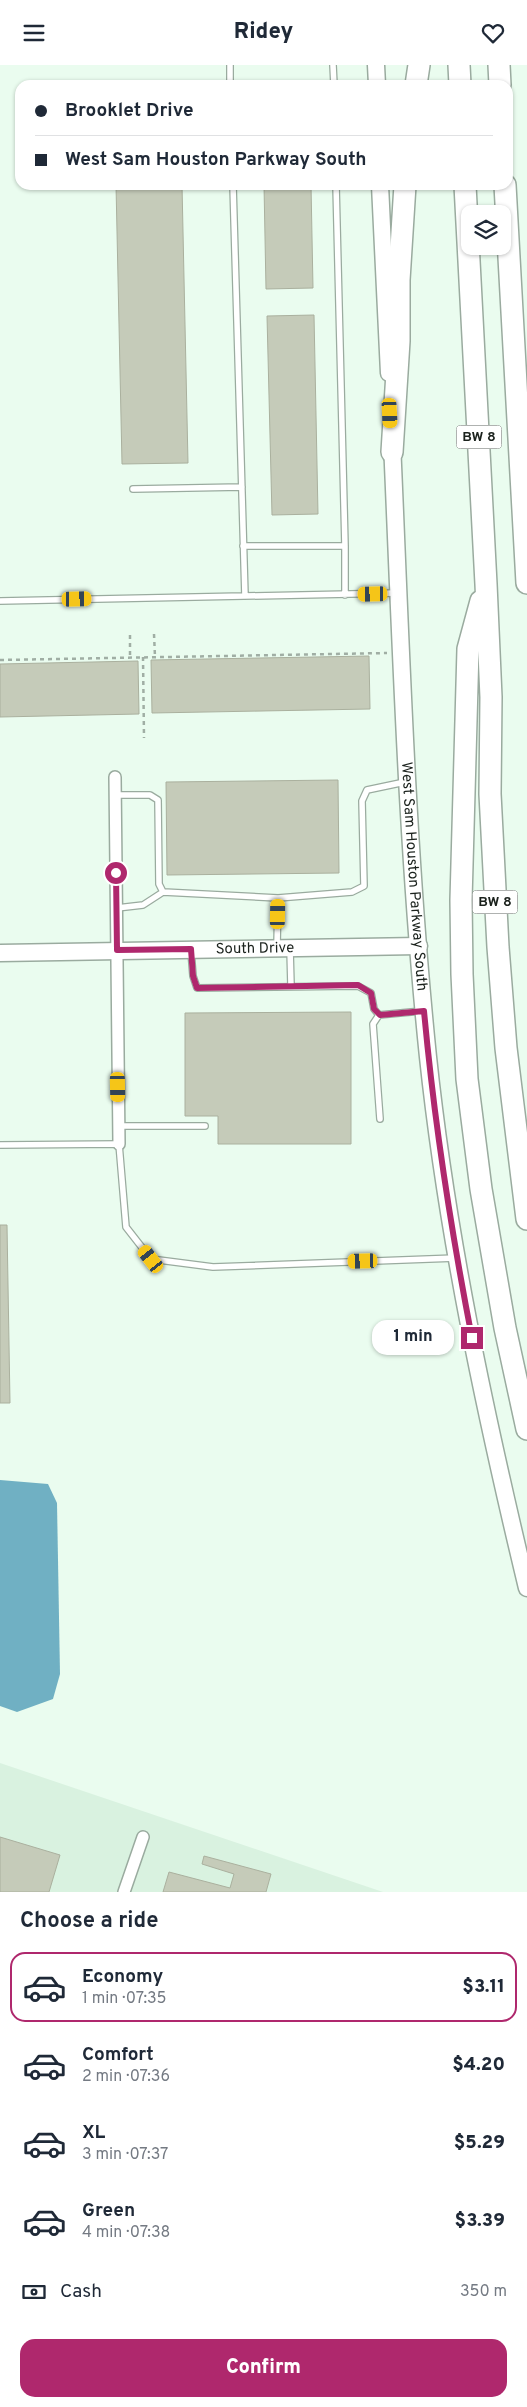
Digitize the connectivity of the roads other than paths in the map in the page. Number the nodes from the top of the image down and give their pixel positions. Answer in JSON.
{"nodes":[{"id":1,"x":230,"y":65,"type":"edge"},
{"id":2,"x":333,"y":65,"type":"edge"},
{"id":3,"x":376,"y":65,"type":"edge"},
{"id":4,"x":419,"y":65,"type":"edge"},
{"id":5,"x":459,"y":65,"type":"edge"},
{"id":6,"x":499,"y":65,"type":"edge"},
{"id":7,"x":230,"y":80,"type":"edge"},
{"id":8,"x":334,"y":80,"type":"edge"},
{"id":9,"x":377,"y":80,"type":"edge"},
{"id":10,"x":417,"y":80,"type":"edge"},
{"id":11,"x":460,"y":80,"type":"edge"},
{"id":12,"x":500,"y":80,"type":"edge"},
{"id":13,"x":233,"y":190,"type":"edge"},
{"id":14,"x":336,"y":190,"type":"edge"},
{"id":15,"x":380,"y":190,"type":"edge"},
{"id":16,"x":405,"y":190,"type":"edge"},
{"id":17,"x":466,"y":190,"type":"edge"},
{"id":18,"x":505,"y":190,"type":"edge"},
{"id":19,"x":392,"y":452,"type":"junction"},
{"id":20,"x":242,"y":487,"type":"junction"},
{"id":21,"x":133,"y":489,"type":"dead end"},
{"id":22,"x":345,"y":546,"type":"junction"},
{"id":23,"x":243,"y":547,"type":"junction"},
{"id":24,"x":527,"y":583,"type":"edge"},
{"id":25,"x":486,"y":584,"type":"junction"},
{"id":26,"x":399,"y":593,"type":"junction"},
{"id":27,"x":345,"y":595,"type":"junction"},
{"id":28,"x":245,"y":596,"type":"junction"},
{"id":29,"x":0,"y":601,"type":"edge"},
{"id":30,"x":115,"y":777,"type":"dead end"},
{"id":31,"x":407,"y":781,"type":"junction"},
{"id":32,"x":116,"y":795,"type":"junction"},
{"id":33,"x":163,"y":893,"type":"junction"},
{"id":34,"x":278,"y":897,"type":"junction"},
{"id":35,"x":117,"y":908,"type":"junction"},
{"id":36,"x":419,"y":946,"type":"junction"},
{"id":37,"x":283,"y":947,"type":"junction"},
{"id":38,"x":191,"y":949,"type":"junction"},
{"id":39,"x":117,"y":950,"type":"junction"},
{"id":40,"x":0,"y":953,"type":"edge"},
{"id":41,"x":291,"y":986,"type":"junction"},
{"id":42,"x":424,"y":1011,"type":"junction"},
{"id":43,"x":380,"y":1015,"type":"junction"},
{"id":44,"x":380,"y":1119,"type":"dead end"},
{"id":45,"x":119,"y":1126,"type":"junction"},
{"id":46,"x":204,"y":1126,"type":"dead end"},
{"id":47,"x":0,"y":1145,"type":"edge"},
{"id":48,"x":119,"y":1145,"type":"junction"},
{"id":49,"x":527,"y":1219,"type":"edge"},
{"id":50,"x":456,"y":1258,"type":"junction"},
{"id":51,"x":527,"y":1429,"type":"edge"},
{"id":52,"x":527,"y":1588,"type":"edge"},
{"id":53,"x":143,"y":1837,"type":"dead end"},
{"id":54,"x":124,"y":1892,"type":"edge"}],
"edges":[{"from":1,"to":7,"type":"lane"},
{"from":2,"to":8,"type":"lane"},
{"from":3,"to":9,"type":"main road"},
{"from":4,"to":10,"type":"highway"},
{"from":5,"to":11,"type":"highway"},
{"from":6,"to":12,"type":"highway"},
{"from":13,"to":20,"type":"lane"},
{"from":14,"to":22,"type":"lane"},
{"from":15,"to":19,"type":"main road","name":"West Sam Houston Parkway South"},
{"from":16,"to":19,"type":"highway"},
{"from":17,"to":25,"type":"highway","number":"BW 8"},
{"from":18,"to":24,"type":"highway","number":"BW 8"},
{"from":19,"to":26,"type":"main road","name":"West Sam Houston Parkway South"},
{"from":20,"to":21,"type":"lane"},
{"from":20,"to":23,"type":"lane"},
{"from":22,"to":23,"type":"lane"},
{"from":22,"to":27,"type":"lane"},
{"from":23,"to":28,"type":"lane"},
{"from":25,"to":49,"type":"highway","number":"BW 8"},
{"from":25,"to":51,"type":"highway"},
{"from":26,"to":27,"type":"lane"},
{"from":26,"to":31,"type":"main road","name":"West Sam Houston Parkway South"},
{"from":27,"to":28,"type":"lane"},
{"from":28,"to":29,"type":"lane"},
{"from":30,"to":32,"type":"street"},
{"from":31,"to":34,"type":"lane"},
{"from":31,"to":36,"type":"main road","name":"West Sam Houston Parkway South"},
{"from":32,"to":33,"type":"lane"},
{"from":32,"to":35,"type":"street"},
{"from":33,"to":34,"type":"lane"},
{"from":33,"to":35,"type":"lane"},
{"from":34,"to":37,"type":"lane"},
{"from":35,"to":39,"type":"street"},
{"from":36,"to":37,"type":"main road","name":"South Drive"},
{"from":36,"to":42,"type":"main road","name":"West Sam Houston Parkway South"},
{"from":37,"to":38,"type":"main road","name":"South Drive"},
{"from":37,"to":41,"type":"lane"},
{"from":38,"to":39,"type":"main road","name":"South Drive"},
{"from":38,"to":41,"type":"lane"},
{"from":39,"to":40,"type":"main road","name":"South Drive"},
{"from":39,"to":45,"type":"street"},
{"from":41,"to":43,"type":"lane"},
{"from":42,"to":43,"type":"lane"},
{"from":42,"to":50,"type":"main road","name":"West Sam Houston Parkway South"},
{"from":43,"to":44,"type":"lane"},
{"from":45,"to":46,"type":"lane"},
{"from":45,"to":48,"type":"street"},
{"from":47,"to":48,"type":"lane"},
{"from":48,"to":50,"type":"lane"},
{"from":50,"to":52,"type":"main road","name":"West Sam Houston Parkway South"},
{"from":53,"to":54,"type":"street"}]}
